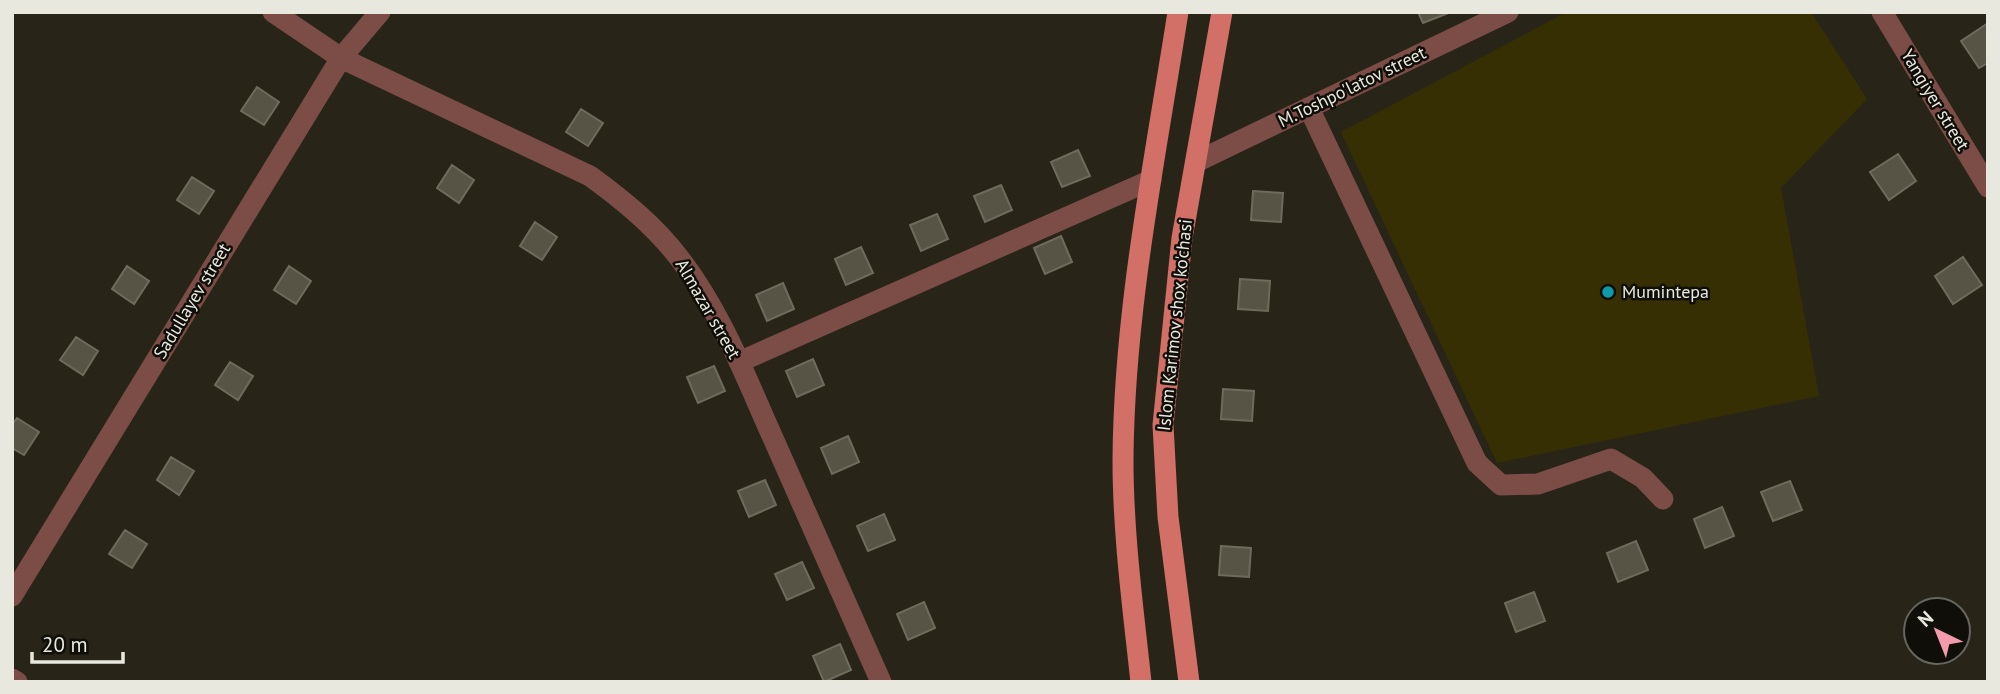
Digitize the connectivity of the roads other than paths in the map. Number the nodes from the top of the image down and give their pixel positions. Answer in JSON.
{"nodes":[{"id":1,"x":273,"y":12,"type":"edge"},
{"id":2,"x":380,"y":12,"type":"edge"},
{"id":3,"x":1178,"y":12,"type":"edge"},
{"id":4,"x":1222,"y":12,"type":"edge"},
{"id":5,"x":1508,"y":12,"type":"edge"},
{"id":6,"x":1882,"y":12,"type":"edge"},
{"id":7,"x":341,"y":58,"type":"junction"},
{"id":8,"x":1309,"y":108,"type":"junction"},
{"id":9,"x":1196,"y":162,"type":"junction"},
{"id":10,"x":1151,"y":180,"type":"junction"},
{"id":11,"x":1988,"y":187,"type":"edge"},
{"id":12,"x":739,"y":362,"type":"junction"},
{"id":13,"x":1663,"y":499,"type":"dead end"},
{"id":14,"x":12,"y":596,"type":"edge"},
{"id":15,"x":12,"y":679,"type":"edge"},
{"id":16,"x":17,"y":682,"type":"edge"},
{"id":17,"x":881,"y":682,"type":"edge"},
{"id":18,"x":1141,"y":682,"type":"edge"},
{"id":19,"x":1189,"y":682,"type":"edge"}],
"edges":[{"from":1,"to":7,"type":"street","name":"Almazar street"},
{"from":2,"to":7,"type":"street","name":"Sadullayev street"},
{"from":3,"to":10,"type":"main road"},
{"from":4,"to":9,"type":"main road","name":"Islom Karimov shox ko'chasi"},
{"from":5,"to":8,"type":"street","name":"М.Toshpo'latov street"},
{"from":6,"to":11,"type":"street","name":"Yangiyer street"},
{"from":7,"to":12,"type":"street","name":"Almazar street"},
{"from":7,"to":14,"type":"street","name":"Sadullayev street"},
{"from":8,"to":9,"type":"street","name":"М.Toshpo'latov street"},
{"from":8,"to":13,"type":"street"},
{"from":9,"to":19,"type":"main road","name":"Islom Karimov shox ko'chasi"},
{"from":10,"to":12,"type":"street"},
{"from":10,"to":18,"type":"main road"},
{"from":12,"to":17,"type":"street","name":"Almazar street"},
{"from":15,"to":16,"type":"street"}]}
